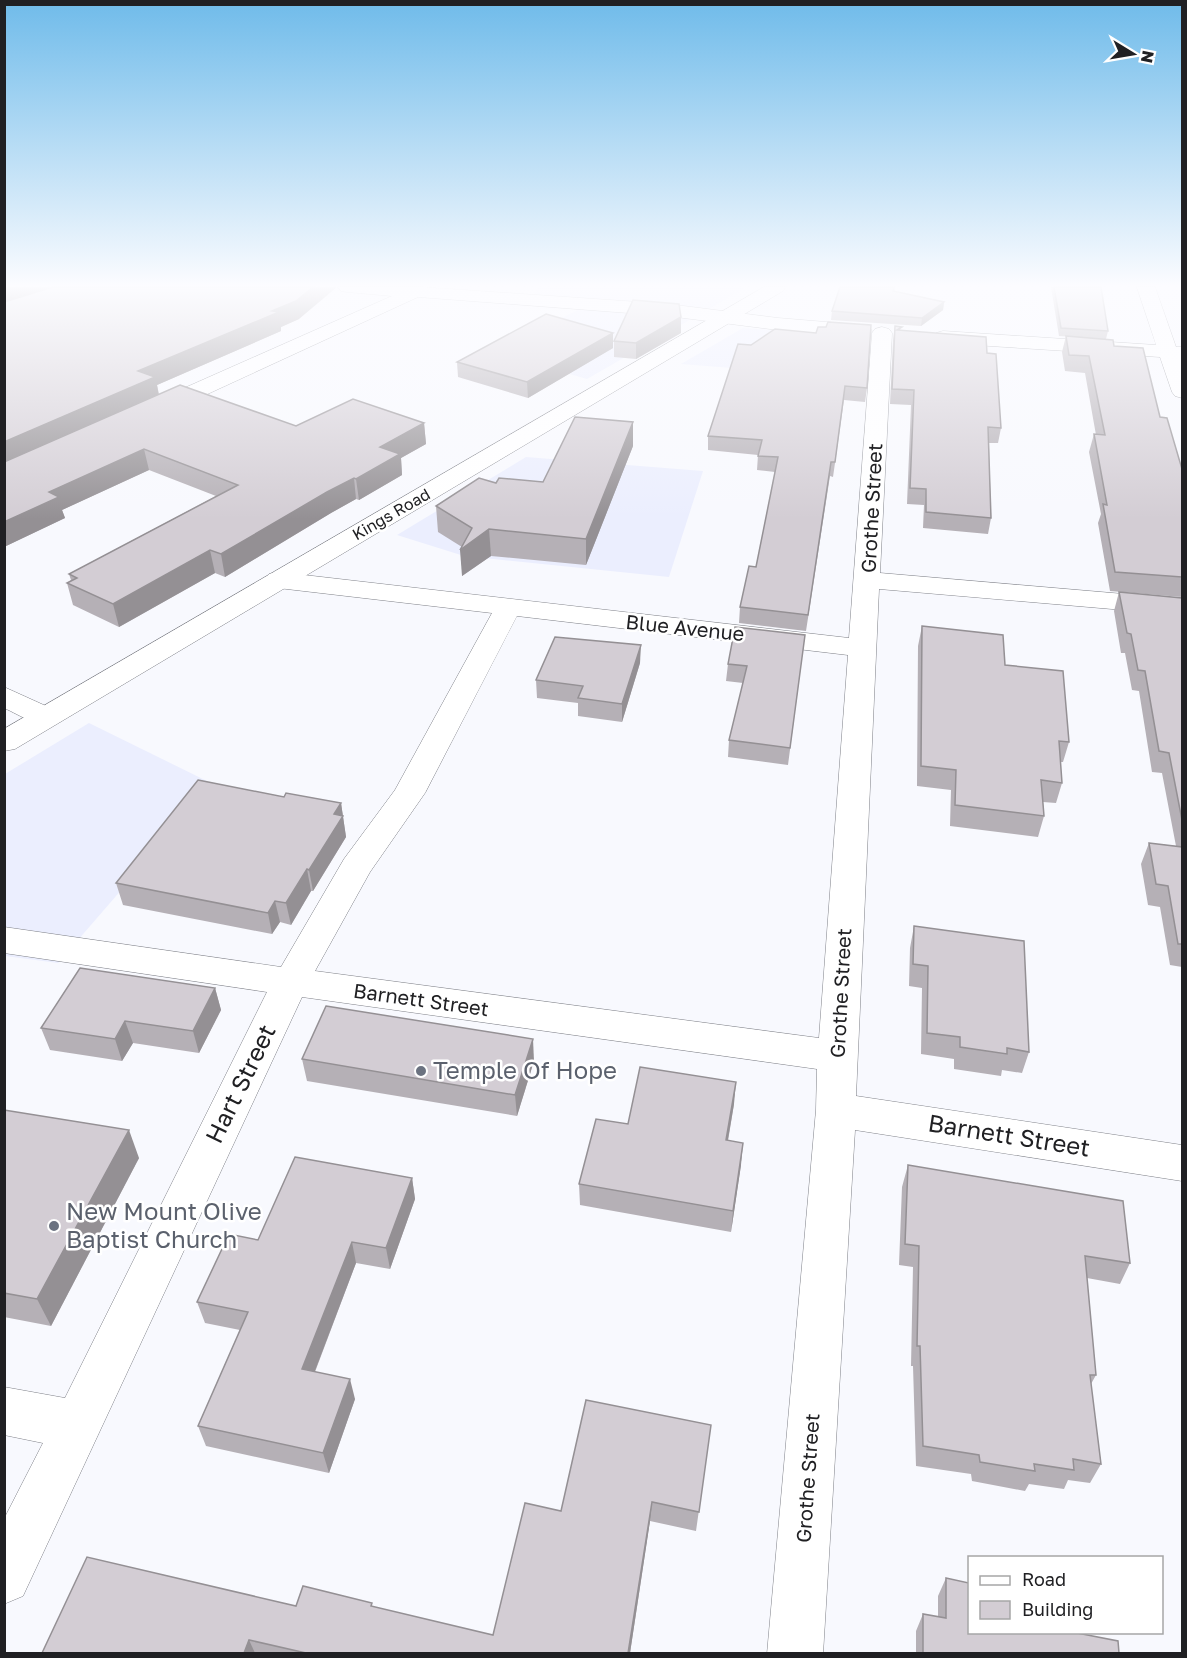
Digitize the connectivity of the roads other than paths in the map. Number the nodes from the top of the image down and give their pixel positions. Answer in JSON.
{"nodes":[{"id":1,"x":255,"y":364,"type":"edge"},
{"id":2,"x":644,"y":364,"type":"edge"},
{"id":3,"x":891,"y":364,"type":"edge"},
{"id":4,"x":1177,"y":364,"type":"edge"},
{"id":5,"x":1182,"y":392,"type":"edge"},
{"id":6,"x":135,"y":418,"type":"edge"},
{"id":7,"x":868,"y":579,"type":"junction"},
{"id":8,"x":278,"y":580,"type":"junction"},
{"id":9,"x":1182,"y":607,"type":"edge"},
{"id":10,"x":508,"y":609,"type":"junction"},
{"id":11,"x":862,"y":648,"type":"junction"},
{"id":12,"x":4,"y":696,"type":"edge"},
{"id":13,"x":46,"y":717,"type":"junction"},
{"id":14,"x":4,"y":742,"type":"edge"},
{"id":15,"x":4,"y":940,"type":"edge"},
{"id":16,"x":291,"y":982,"type":"junction"},
{"id":17,"x":837,"y":1056,"type":"junction"},
{"id":18,"x":836,"y":1110,"type":"junction"},
{"id":19,"x":1182,"y":1163,"type":"edge"},
{"id":20,"x":4,"y":1411,"type":"edge"},
{"id":21,"x":78,"y":1425,"type":"junction"},
{"id":22,"x":4,"y":1577,"type":"edge"},
{"id":23,"x":795,"y":1653,"type":"edge"}],
"edges":[{"from":1,"to":6,"type":"street"},
{"from":2,"to":8,"type":"street","name":"Kings Road"},
{"from":3,"to":7,"type":"street","name":"Grothe Street"},
{"from":4,"to":5,"type":"street"},
{"from":7,"to":9,"type":"street"},
{"from":7,"to":11,"type":"street","name":"Grothe Street"},
{"from":8,"to":10,"type":"street","name":"Blue Avenue"},
{"from":8,"to":13,"type":"street","name":"Kings Road"},
{"from":10,"to":11,"type":"street","name":"Blue Avenue"},
{"from":10,"to":16,"type":"street","name":"Hart Street"},
{"from":11,"to":17,"type":"street","name":"Grothe Street"},
{"from":12,"to":13,"type":"street"},
{"from":13,"to":14,"type":"street","name":"Kings Road"},
{"from":15,"to":16,"type":"street","name":"Barnett Street"},
{"from":16,"to":17,"type":"street","name":"Barnett Street"},
{"from":16,"to":21,"type":"street","name":"Hart Street"},
{"from":17,"to":18,"type":"street","name":"Grothe Street"},
{"from":18,"to":19,"type":"street","name":"Barnett Street"},
{"from":18,"to":23,"type":"street","name":"Grothe Street"},
{"from":20,"to":21,"type":"street"},
{"from":21,"to":22,"type":"street","name":"Hart Street"}]}
